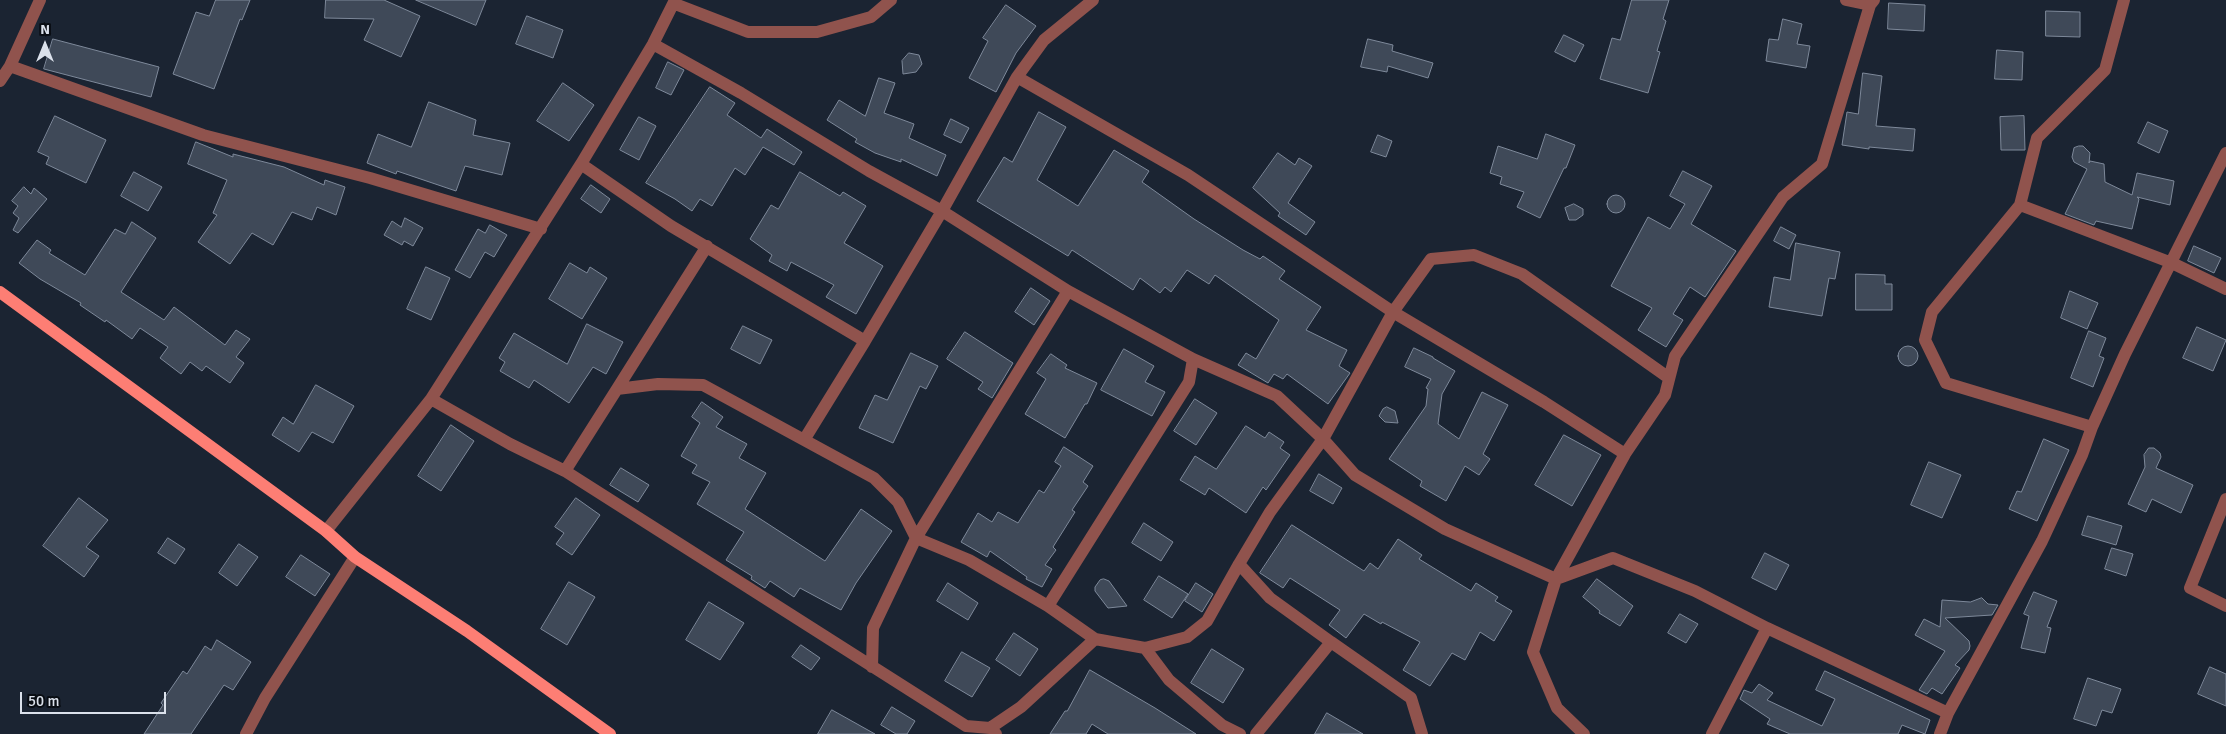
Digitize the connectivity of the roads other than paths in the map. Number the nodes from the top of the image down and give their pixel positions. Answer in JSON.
{"nodes":[{"id":1,"x":40,"y":0,"type":"edge"},
{"id":2,"x":891,"y":0,"type":"edge"},
{"id":3,"x":1092,"y":0,"type":"edge"},
{"id":4,"x":1846,"y":0,"type":"edge"},
{"id":5,"x":2124,"y":0,"type":"edge"},
{"id":6,"x":675,"y":2,"type":"edge"},
{"id":7,"x":1872,"y":2,"type":"edge"},
{"id":8,"x":654,"y":44,"type":"junction"},
{"id":9,"x":10,"y":66,"type":"junction"},
{"id":10,"x":1017,"y":77,"type":"junction"},
{"id":11,"x":0,"y":80,"type":"edge"},
{"id":12,"x":2226,"y":153,"type":"edge"},
{"id":13,"x":581,"y":164,"type":"junction"},
{"id":14,"x":2020,"y":205,"type":"junction"},
{"id":15,"x":942,"y":211,"type":"junction"},
{"id":16,"x":541,"y":229,"type":"junction"},
{"id":17,"x":707,"y":246,"type":"junction"},
{"id":18,"x":2172,"y":263,"type":"junction"},
{"id":19,"x":2226,"y":289,"type":"edge"},
{"id":20,"x":1068,"y":291,"type":"junction"},
{"id":21,"x":0,"y":292,"type":"edge"},
{"id":22,"x":1393,"y":312,"type":"junction"},
{"id":23,"x":864,"y":341,"type":"junction"},
{"id":24,"x":1193,"y":359,"type":"junction"},
{"id":25,"x":1669,"y":378,"type":"junction"},
{"id":26,"x":618,"y":390,"type":"junction"},
{"id":27,"x":431,"y":399,"type":"junction"},
{"id":28,"x":2092,"y":428,"type":"junction"},
{"id":29,"x":1323,"y":439,"type":"junction"},
{"id":30,"x":804,"y":440,"type":"junction"},
{"id":31,"x":1625,"y":454,"type":"junction"},
{"id":32,"x":565,"y":471,"type":"junction"},
{"id":33,"x":2226,"y":499,"type":"edge"},
{"id":34,"x":326,"y":531,"type":"junction"},
{"id":35,"x":916,"y":538,"type":"junction"},
{"id":36,"x":355,"y":557,"type":"junction"},
{"id":37,"x":1238,"y":564,"type":"junction"},
{"id":38,"x":1556,"y":579,"type":"junction"},
{"id":39,"x":1048,"y":606,"type":"junction"},
{"id":40,"x":2226,"y":606,"type":"edge"},
{"id":41,"x":1767,"y":628,"type":"junction"},
{"id":42,"x":1095,"y":639,"type":"junction"},
{"id":43,"x":1331,"y":642,"type":"junction"},
{"id":44,"x":1145,"y":648,"type":"junction"},
{"id":45,"x":872,"y":667,"type":"junction"},
{"id":46,"x":1948,"y":713,"type":"junction"},
{"id":47,"x":993,"y":731,"type":"edge"},
{"id":48,"x":246,"y":734,"type":"edge"},
{"id":49,"x":610,"y":734,"type":"edge"},
{"id":50,"x":1240,"y":734,"type":"edge"},
{"id":51,"x":1256,"y":734,"type":"edge"},
{"id":52,"x":1422,"y":734,"type":"edge"},
{"id":53,"x":1584,"y":734,"type":"edge"},
{"id":54,"x":1712,"y":734,"type":"edge"},
{"id":55,"x":1940,"y":734,"type":"edge"}],
"edges":[{"from":1,"to":9,"type":"street"},
{"from":2,"to":6,"type":"street"},
{"from":3,"to":10,"type":"street"},
{"from":4,"to":7,"type":"street"},
{"from":5,"to":14,"type":"street"},
{"from":6,"to":8,"type":"street"},
{"from":7,"to":25,"type":"street"},
{"from":8,"to":13,"type":"street"},
{"from":8,"to":15,"type":"street"},
{"from":9,"to":11,"type":"street"},
{"from":9,"to":16,"type":"street"},
{"from":10,"to":15,"type":"street"},
{"from":10,"to":22,"type":"street"},
{"from":12,"to":18,"type":"street"},
{"from":13,"to":16,"type":"street"},
{"from":13,"to":17,"type":"street"},
{"from":14,"to":18,"type":"street"},
{"from":14,"to":28,"type":"street"},
{"from":15,"to":20,"type":"street"},
{"from":15,"to":23,"type":"street"},
{"from":16,"to":27,"type":"street"},
{"from":17,"to":23,"type":"street"},
{"from":17,"to":26,"type":"street"},
{"from":18,"to":19,"type":"street"},
{"from":18,"to":28,"type":"street"},
{"from":20,"to":24,"type":"street"},
{"from":20,"to":35,"type":"street"},
{"from":21,"to":34,"type":"main road"},
{"from":22,"to":25,"type":"street"},
{"from":22,"to":29,"type":"street"},
{"from":22,"to":31,"type":"street"},
{"from":23,"to":30,"type":"street"},
{"from":24,"to":29,"type":"street"},
{"from":24,"to":39,"type":"street"},
{"from":25,"to":31,"type":"street"},
{"from":26,"to":30,"type":"street"},
{"from":26,"to":32,"type":"street"},
{"from":27,"to":32,"type":"street"},
{"from":27,"to":34,"type":"street"},
{"from":28,"to":46,"type":"street"},
{"from":29,"to":37,"type":"street"},
{"from":29,"to":38,"type":"street"},
{"from":30,"to":35,"type":"street"},
{"from":31,"to":38,"type":"street"},
{"from":32,"to":45,"type":"street"},
{"from":33,"to":40,"type":"street"},
{"from":34,"to":36,"type":"main road"},
{"from":35,"to":39,"type":"street"},
{"from":35,"to":45,"type":"street"},
{"from":36,"to":48,"type":"street"},
{"from":36,"to":49,"type":"main road"},
{"from":37,"to":43,"type":"street"},
{"from":37,"to":44,"type":"street"},
{"from":38,"to":41,"type":"street"},
{"from":38,"to":53,"type":"street"},
{"from":39,"to":42,"type":"street"},
{"from":41,"to":46,"type":"street"},
{"from":41,"to":54,"type":"street"},
{"from":42,"to":44,"type":"street"},
{"from":42,"to":47,"type":"street"},
{"from":43,"to":51,"type":"street"},
{"from":43,"to":52,"type":"street"},
{"from":44,"to":50,"type":"street"},
{"from":45,"to":47,"type":"street"},
{"from":46,"to":55,"type":"street"}]}
